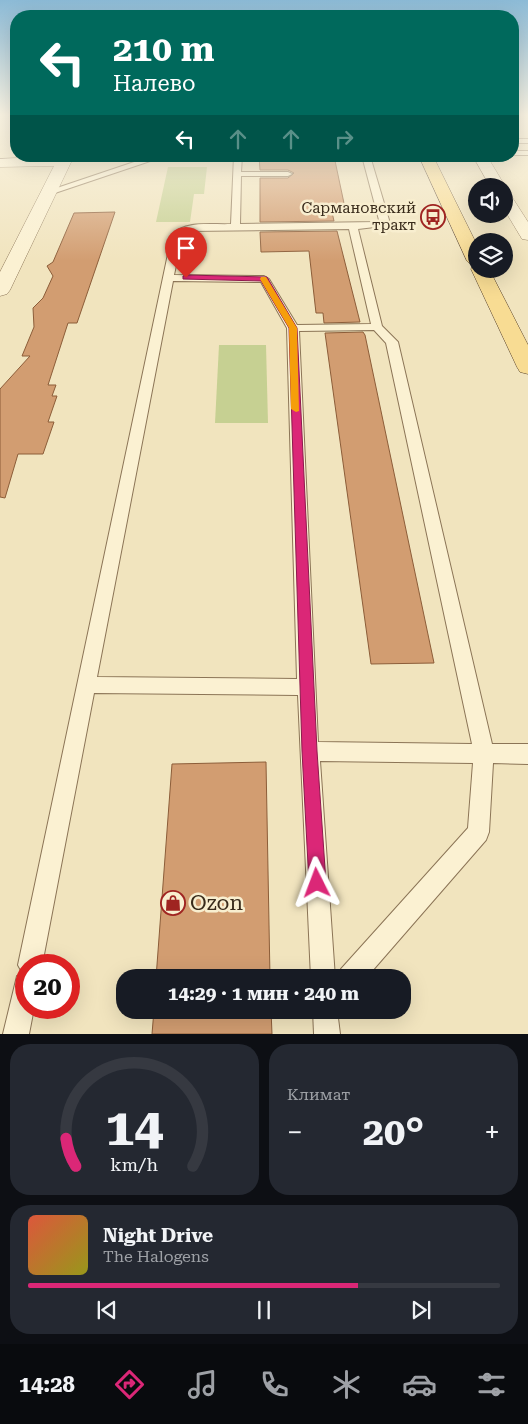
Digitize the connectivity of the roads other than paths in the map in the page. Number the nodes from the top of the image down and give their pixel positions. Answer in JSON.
{"nodes":[{"id":1,"x":63,"y":164,"type":"edge"},
{"id":2,"x":136,"y":164,"type":"edge"},
{"id":3,"x":238,"y":164,"type":"edge"},
{"id":4,"x":368,"y":164,"type":"edge"},
{"id":5,"x":430,"y":164,"type":"edge"},
{"id":6,"x":485,"y":164,"type":"edge"},
{"id":7,"x":237,"y":174,"type":"junction"},
{"id":8,"x":288,"y":174,"type":"dead end"},
{"id":9,"x":492,"y":178,"type":"edge"},
{"id":10,"x":50,"y":192,"type":"junction"},
{"id":11,"x":513,"y":211,"type":"edge"},
{"id":12,"x":235,"y":226,"type":"junction"},
{"id":13,"x":353,"y":226,"type":"junction"},
{"id":14,"x":528,"y":235,"type":"edge"},
{"id":15,"x":468,"y":244,"type":"edge"},
{"id":16,"x":169,"y":278,"type":"junction"},
{"id":17,"x":484,"y":278,"type":"edge"},
{"id":18,"x":0,"y":290,"type":"edge"},
{"id":19,"x":377,"y":327,"type":"junction"},
{"id":20,"x":293,"y":328,"type":"junction"},
{"id":21,"x":528,"y":367,"type":"edge"},
{"id":22,"x":87,"y":685,"type":"junction"},
{"id":23,"x":307,"y":687,"type":"junction"},
{"id":24,"x":309,"y":751,"type":"junction"},
{"id":25,"x":484,"y":754,"type":"junction"},
{"id":26,"x":528,"y":754,"type":"edge"},
{"id":27,"x":32,"y":954,"type":"edge"},
{"id":28,"x":322,"y":969,"type":"edge"},
{"id":29,"x":358,"y":969,"type":"edge"},
{"id":30,"x":19,"y":1019,"type":"edge"},
{"id":31,"x":326,"y":1019,"type":"edge"},
{"id":32,"x":16,"y":1034,"type":"edge"},
{"id":33,"x":327,"y":1034,"type":"edge"}],
"edges":[{"from":1,"to":10,"type":"street"},
{"from":2,"to":10,"type":"lane"},
{"from":3,"to":7,"type":"lane"},
{"from":4,"to":13,"type":"lane"},
{"from":5,"to":15,"type":"main road"},
{"from":6,"to":9,"type":"street"},
{"from":7,"to":8,"type":"lane"},
{"from":7,"to":12,"type":"lane"},
{"from":10,"to":18,"type":"street"},
{"from":11,"to":14,"type":"street"},
{"from":12,"to":13,"type":"lane"},
{"from":12,"to":16,"type":"lane"},
{"from":13,"to":19,"type":"lane"},
{"from":16,"to":20,"type":"lane"},
{"from":16,"to":22,"type":"lane"},
{"from":17,"to":21,"type":"main road"},
{"from":19,"to":20,"type":"lane"},
{"from":19,"to":25,"type":"lane"},
{"from":20,"to":23,"type":"lane"},
{"from":22,"to":23,"type":"lane"},
{"from":22,"to":27,"type":"lane"},
{"from":23,"to":24,"type":"lane"},
{"from":24,"to":25,"type":"lane"},
{"from":24,"to":28,"type":"lane"},
{"from":25,"to":26,"type":"lane"},
{"from":25,"to":29,"type":"lane"},
{"from":30,"to":32,"type":"lane"},
{"from":31,"to":33,"type":"lane"}]}
